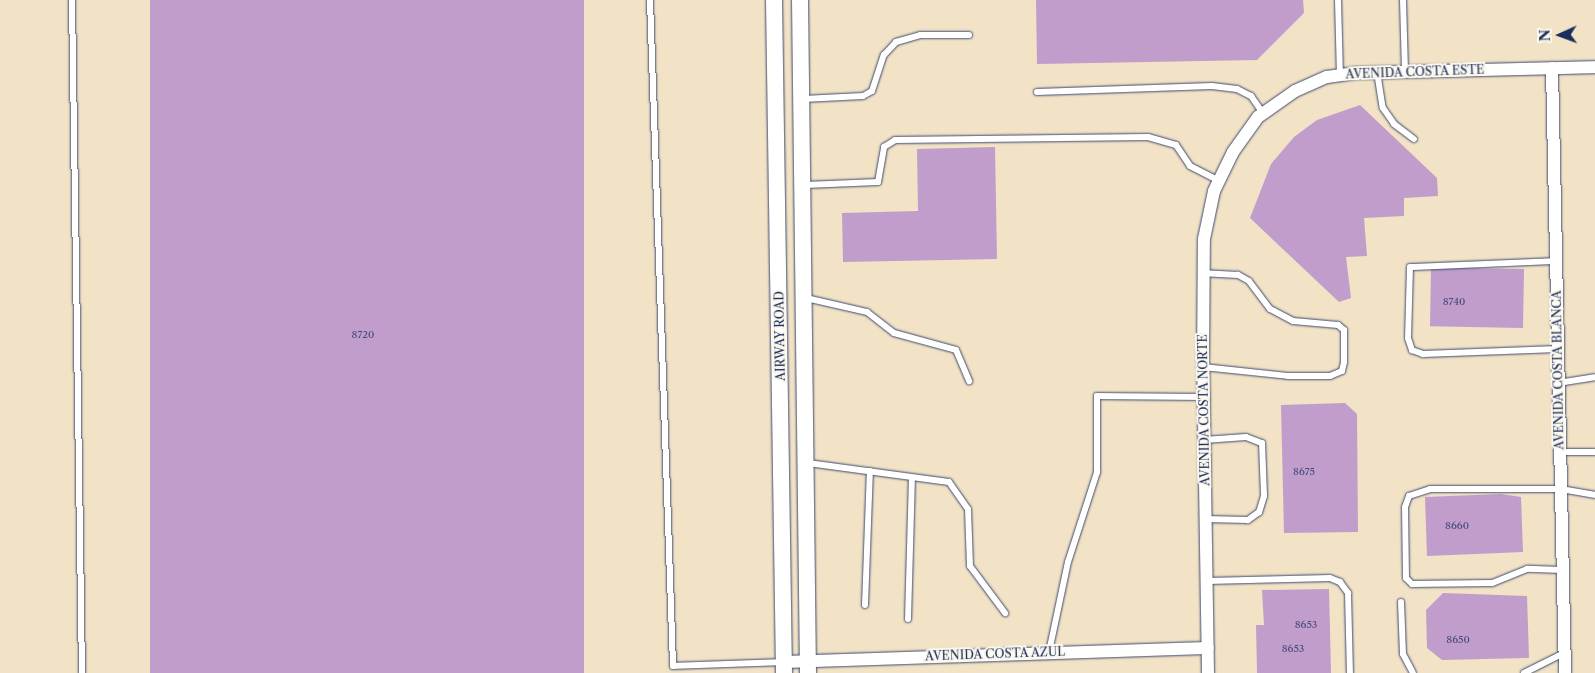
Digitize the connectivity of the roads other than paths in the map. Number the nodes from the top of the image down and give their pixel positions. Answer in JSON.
{"nodes":[{"id":1,"x":72,"y":0,"type":"edge"},
{"id":2,"x":650,"y":0,"type":"edge"},
{"id":3,"x":774,"y":0,"type":"edge"},
{"id":4,"x":800,"y":0,"type":"edge"},
{"id":5,"x":1338,"y":0,"type":"edge"},
{"id":6,"x":1403,"y":0,"type":"edge"},
{"id":7,"x":969,"y":35,"type":"dead end"},
{"id":8,"x":1595,"y":67,"type":"edge"},
{"id":9,"x":1552,"y":68,"type":"junction"},
{"id":10,"x":1404,"y":71,"type":"junction"},
{"id":11,"x":1377,"y":72,"type":"junction"},
{"id":12,"x":1340,"y":75,"type":"junction"},
{"id":13,"x":1037,"y":92,"type":"dead end"},
{"id":14,"x":803,"y":99,"type":"junction"},
{"id":15,"x":1263,"y":113,"type":"junction"},
{"id":16,"x":1414,"y":139,"type":"dead end"},
{"id":17,"x":1233,"y":152,"type":"joint"},
{"id":18,"x":1219,"y":181,"type":"junction"},
{"id":19,"x":804,"y":185,"type":"junction"},
{"id":20,"x":1556,"y":261,"type":"junction"},
{"id":21,"x":1205,"y":273,"type":"junction"},
{"id":22,"x":806,"y":298,"type":"junction"},
{"id":23,"x":1558,"y":350,"type":"junction"},
{"id":24,"x":1203,"y":367,"type":"junction"},
{"id":25,"x":1595,"y":377,"type":"edge"},
{"id":26,"x":969,"y":380,"type":"dead end"},
{"id":27,"x":1558,"y":383,"type":"junction"},
{"id":28,"x":1203,"y":397,"type":"junction"},
{"id":29,"x":1204,"y":440,"type":"junction"},
{"id":30,"x":1560,"y":452,"type":"junction"},
{"id":31,"x":1595,"y":452,"type":"edge"},
{"id":32,"x":808,"y":463,"type":"junction"},
{"id":33,"x":870,"y":471,"type":"junction"},
{"id":34,"x":912,"y":478,"type":"junction"},
{"id":35,"x":1561,"y":489,"type":"junction"},
{"id":36,"x":1595,"y":495,"type":"edge"},
{"id":37,"x":1206,"y":519,"type":"junction"},
{"id":38,"x":1562,"y":570,"type":"junction"},
{"id":39,"x":1206,"y":581,"type":"junction"},
{"id":40,"x":1401,"y":602,"type":"dead end"},
{"id":41,"x":865,"y":605,"type":"dead end"},
{"id":42,"x":1005,"y":612,"type":"dead end"},
{"id":43,"x":908,"y":619,"type":"dead end"},
{"id":44,"x":1208,"y":648,"type":"junction"},
{"id":45,"x":1049,"y":652,"type":"junction"},
{"id":46,"x":1564,"y":653,"type":"junction"},
{"id":47,"x":808,"y":667,"type":"edge"},
{"id":48,"x":783,"y":668,"type":"edge"},
{"id":49,"x":674,"y":670,"type":"edge"},
{"id":50,"x":82,"y":673,"type":"edge"},
{"id":51,"x":1208,"y":673,"type":"edge"},
{"id":52,"x":1350,"y":673,"type":"edge"},
{"id":53,"x":1413,"y":673,"type":"edge"},
{"id":54,"x":1524,"y":673,"type":"edge"},
{"id":55,"x":1565,"y":673,"type":"edge"}],
"edges":[{"from":1,"to":50,"type":"lane"},
{"from":2,"to":49,"type":"lane"},
{"from":3,"to":48,"type":"street","name":"AIRWAY ROAD"},
{"from":4,"to":14,"type":"street"},
{"from":5,"to":12,"type":"lane"},
{"from":6,"to":10,"type":"lane"},
{"from":7,"to":14,"type":"lane"},
{"from":8,"to":9,"type":"street","name":"AVENIDA COSTA ESTE"},
{"from":9,"to":10,"type":"street","name":"AVENIDA COSTA ESTE"},
{"from":9,"to":20,"type":"street","name":"AVENIDA COSTA BLANCA"},
{"from":10,"to":11,"type":"street","name":"AVENIDA COSTA ESTE"},
{"from":11,"to":12,"type":"street","name":"AVENIDA COSTA ESTE"},
{"from":11,"to":16,"type":"lane"},
{"from":12,"to":15,"type":"street","name":"AVENIDA COSTA ESTE"},
{"from":13,"to":15,"type":"lane"},
{"from":14,"to":19,"type":"street"},
{"from":15,"to":17,"type":"street","name":"AVENIDA COSTA ESTE"},
{"from":17,"to":18,"type":"street","name":"AVENIDA COSTA NORTE"},
{"from":18,"to":19,"type":"lane"},
{"from":18,"to":21,"type":"street","name":"AVENIDA COSTA NORTE"},
{"from":19,"to":22,"type":"street"},
{"from":20,"to":23,"type":"street","name":"AVENIDA COSTA BLANCA"},
{"from":20,"to":23,"type":"lane"},
{"from":21,"to":24,"type":"street","name":"AVENIDA COSTA NORTE"},
{"from":21,"to":24,"type":"lane"},
{"from":22,"to":26,"type":"lane"},
{"from":22,"to":32,"type":"street"},
{"from":23,"to":27,"type":"street","name":"AVENIDA COSTA BLANCA"},
{"from":24,"to":28,"type":"street","name":"AVENIDA COSTA NORTE"},
{"from":25,"to":27,"type":"lane"},
{"from":27,"to":30,"type":"street","name":"AVENIDA COSTA BLANCA"},
{"from":28,"to":29,"type":"street","name":"AVENIDA COSTA NORTE"},
{"from":28,"to":45,"type":"lane"},
{"from":29,"to":37,"type":"street","name":"AVENIDA COSTA NORTE"},
{"from":29,"to":37,"type":"lane"},
{"from":30,"to":31,"type":"lane"},
{"from":30,"to":35,"type":"street","name":"AVENIDA COSTA BLANCA"},
{"from":32,"to":33,"type":"lane"},
{"from":32,"to":47,"type":"street"},
{"from":33,"to":34,"type":"lane"},
{"from":33,"to":41,"type":"lane"},
{"from":34,"to":42,"type":"lane"},
{"from":34,"to":43,"type":"lane"},
{"from":35,"to":36,"type":"lane"},
{"from":35,"to":38,"type":"street","name":"AVENIDA COSTA BLANCA"},
{"from":35,"to":38,"type":"lane"},
{"from":37,"to":39,"type":"street","name":"AVENIDA COSTA NORTE"},
{"from":38,"to":46,"type":"street","name":"AVENIDA COSTA BLANCA"},
{"from":39,"to":44,"type":"street","name":"AVENIDA COSTA NORTE"},
{"from":39,"to":52,"type":"lane"},
{"from":40,"to":53,"type":"lane"},
{"from":44,"to":45,"type":"street","name":"AVENIDA COSTA AZUL"},
{"from":44,"to":51,"type":"street","name":"AVENIDA COSTA NORTE"},
{"from":45,"to":47,"type":"street","name":"AVENIDA COSTA AZUL"},
{"from":46,"to":54,"type":"lane"},
{"from":46,"to":55,"type":"street","name":"AVENIDA COSTA BLANCA"},
{"from":47,"to":48,"type":"street","name":"AVENIDA COSTA AZUL"},
{"from":48,"to":49,"type":"lane"}]}
